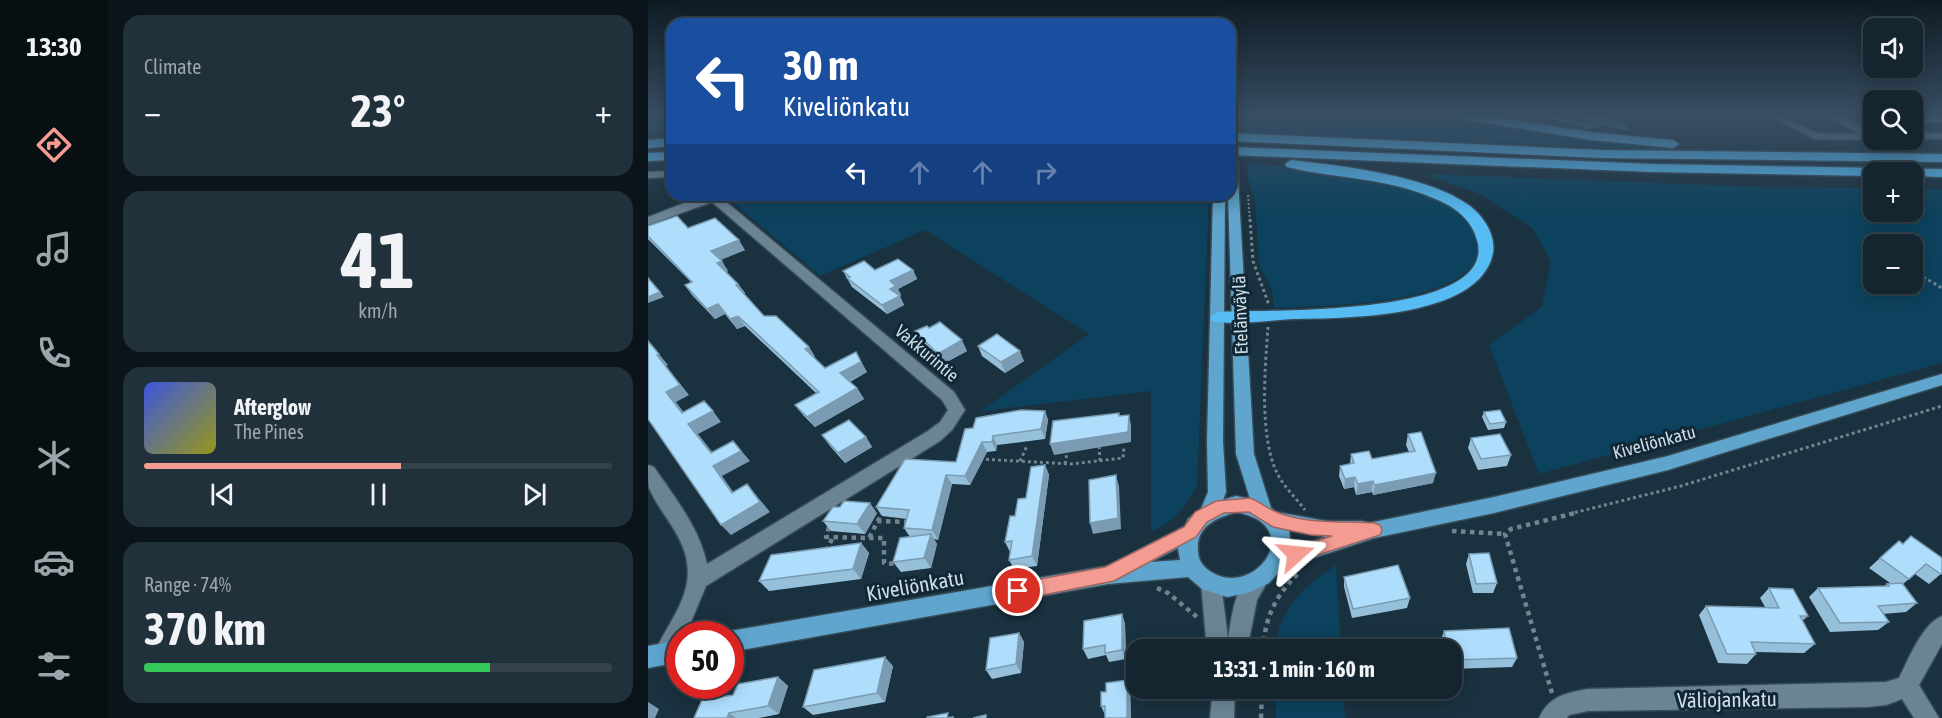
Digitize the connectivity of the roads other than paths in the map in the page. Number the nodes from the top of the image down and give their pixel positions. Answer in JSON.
{"nodes":[{"id":1,"x":1521,"y":150,"type":"edge"},
{"id":2,"x":1761,"y":150,"type":"edge"},
{"id":3,"x":1236,"y":151,"type":"edge"},
{"id":4,"x":666,"y":156,"type":"edge"},
{"id":5,"x":648,"y":157,"type":"edge"},
{"id":6,"x":1884,"y":158,"type":"junction"},
{"id":7,"x":1942,"y":158,"type":"edge"},
{"id":8,"x":1236,"y":159,"type":"edge"},
{"id":9,"x":1236,"y":159,"type":"edge"},
{"id":10,"x":1942,"y":173,"type":"edge"},
{"id":11,"x":666,"y":174,"type":"edge"},
{"id":12,"x":648,"y":175,"type":"edge"},
{"id":13,"x":699,"y":201,"type":"edge"},
{"id":14,"x":718,"y":201,"type":"edge"},
{"id":15,"x":1219,"y":201,"type":"edge"},
{"id":16,"x":648,"y":221,"type":"edge"},
{"id":17,"x":1241,"y":314,"type":"junction"},
{"id":18,"x":1218,"y":316,"type":"junction"},
{"id":19,"x":1942,"y":379,"type":"edge"},
{"id":20,"x":648,"y":472,"type":"edge"},
{"id":21,"x":1209,"y":512,"type":"junction"},
{"id":22,"x":1268,"y":515,"type":"junction"},
{"id":23,"x":1374,"y":530,"type":"junction"},
{"id":24,"x":1190,"y":532,"type":"junction"},
{"id":25,"x":1277,"y":561,"type":"junction"},
{"id":26,"x":1192,"y":568,"type":"junction"},
{"id":27,"x":1108,"y":575,"type":"junction"},
{"id":28,"x":697,"y":581,"type":"junction"},
{"id":29,"x":1258,"y":581,"type":"junction"},
{"id":30,"x":1211,"y":583,"type":"junction"},
{"id":31,"x":1942,"y":626,"type":"edge"},
{"id":32,"x":1217,"y":639,"type":"edge"},
{"id":33,"x":1238,"y":639,"type":"edge"},
{"id":34,"x":744,"y":640,"type":"edge"},
{"id":35,"x":664,"y":654,"type":"edge"},
{"id":36,"x":1907,"y":686,"type":"junction"},
{"id":37,"x":1223,"y":699,"type":"edge"},
{"id":38,"x":1555,"y":713,"type":"edge"},
{"id":39,"x":1222,"y":718,"type":"edge"},
{"id":40,"x":1927,"y":718,"type":"edge"}],
"edges":[{"from":1,"to":6,"type":"highway"},
{"from":2,"to":6,"type":"highway"},
{"from":3,"to":10,"type":"highway"},
{"from":4,"to":5,"type":"highway"},
{"from":6,"to":7,"type":"highway"},
{"from":8,"to":17,"type":"main road","name":"Etelänväylä","bridge":true},
{"from":9,"to":17,"type":"highway"},
{"from":11,"to":12,"type":"street"},
{"from":13,"to":16,"type":"street"},
{"from":14,"to":28,"type":"street","name":"Vakkurintie"},
{"from":15,"to":18,"type":"main road","name":"Etelänväylä"},
{"from":17,"to":18,"type":"highway"},
{"from":17,"to":22,"type":"main road","name":"Etelänväylä"},
{"from":18,"to":21,"type":"main road","name":"Etelänväylä"},
{"from":19,"to":23,"type":"main road","name":"Kiveliönkatu"},
{"from":20,"to":28,"type":"street"},
{"from":21,"to":22,"type":"main road"},
{"from":21,"to":24,"type":"main road"},
{"from":22,"to":23,"type":"main road","name":"Kiveliönkatu"},
{"from":22,"to":25,"type":"main road"},
{"from":23,"to":25,"type":"main road","name":"Kiveliönkatu"},
{"from":24,"to":26,"type":"main road"},
{"from":24,"to":27,"type":"main road","name":"Kiveliönkatu"},
{"from":25,"to":29,"type":"main road"},
{"from":26,"to":27,"type":"main road","name":"Kiveliönkatu"},
{"from":26,"to":30,"type":"main road"},
{"from":27,"to":34,"type":"main road","name":"Kiveliönkatu"},
{"from":28,"to":35,"type":"street"},
{"from":29,"to":30,"type":"main road"},
{"from":29,"to":33,"type":"street"},
{"from":30,"to":32,"type":"street"},
{"from":31,"to":36,"type":"street"},
{"from":36,"to":38,"type":"street","name":"Väliojankatu"},
{"from":36,"to":40,"type":"street"},
{"from":37,"to":39,"type":"street"}]}
